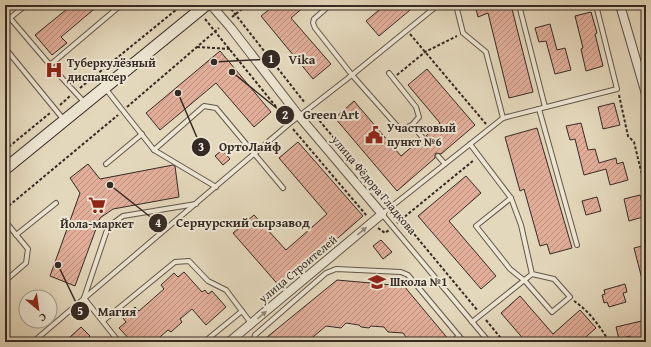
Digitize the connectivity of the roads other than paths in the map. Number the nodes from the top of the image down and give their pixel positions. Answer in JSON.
{"nodes":[{"id":1,"x":26,"y":5,"type":"edge"},
{"id":2,"x":121,"y":5,"type":"edge"},
{"id":3,"x":206,"y":5,"type":"edge"},
{"id":4,"x":211,"y":5,"type":"edge"},
{"id":5,"x":330,"y":5,"type":"edge"},
{"id":6,"x":438,"y":5,"type":"edge"},
{"id":7,"x":456,"y":5,"type":"edge"},
{"id":8,"x":519,"y":5,"type":"edge"},
{"id":9,"x":596,"y":5,"type":"edge"},
{"id":10,"x":620,"y":5,"type":"edge"},
{"id":11,"x":5,"y":48,"type":"edge"},
{"id":12,"x":50,"y":65,"type":"junction"},
{"id":13,"x":389,"y":73,"type":"dead end"},
{"id":14,"x":352,"y":75,"type":"junction"},
{"id":15,"x":644,"y":76,"type":"edge"},
{"id":16,"x":105,"y":87,"type":"junction"},
{"id":17,"x":646,"y":94,"type":"edge"},
{"id":18,"x":85,"y":104,"type":"junction"},
{"id":19,"x":545,"y":107,"type":"junction"},
{"id":20,"x":539,"y":109,"type":"junction"},
{"id":21,"x":299,"y":116,"type":"junction"},
{"id":22,"x":503,"y":118,"type":"junction"},
{"id":23,"x":64,"y":121,"type":"junction"},
{"id":24,"x":412,"y":125,"type":"junction"},
{"id":25,"x":142,"y":134,"type":"junction"},
{"id":26,"x":423,"y":138,"type":"dead end"},
{"id":27,"x":470,"y":144,"type":"junction"},
{"id":28,"x":154,"y":150,"type":"junction"},
{"id":29,"x":254,"y":154,"type":"junction"},
{"id":30,"x":438,"y":156,"type":"dead end"},
{"id":31,"x":106,"y":164,"type":"dead end"},
{"id":32,"x":445,"y":164,"type":"junction"},
{"id":33,"x":5,"y":169,"type":"edge"},
{"id":34,"x":644,"y":180,"type":"road end"},
{"id":35,"x":216,"y":187,"type":"junction"},
{"id":36,"x":283,"y":188,"type":"dead end"},
{"id":37,"x":646,"y":188,"type":"edge"},
{"id":38,"x":511,"y":198,"type":"junction"},
{"id":39,"x":56,"y":203,"type":"dead end"},
{"id":40,"x":196,"y":204,"type":"junction"},
{"id":41,"x":382,"y":214,"type":"junction"},
{"id":42,"x":5,"y":221,"type":"edge"},
{"id":43,"x":16,"y":235,"type":"junction"},
{"id":44,"x":577,"y":245,"type":"dead end"},
{"id":45,"x":532,"y":274,"type":"junction"},
{"id":46,"x":5,"y":281,"type":"edge"},
{"id":47,"x":525,"y":281,"type":"junction"},
{"id":48,"x":84,"y":298,"type":"junction"},
{"id":49,"x":242,"y":311,"type":"junction"},
{"id":50,"x":103,"y":321,"type":"junction"},
{"id":51,"x":472,"y":322,"type":"junction"},
{"id":52,"x":252,"y":324,"type":"junction"},
{"id":53,"x":459,"y":336,"type":"junction"},
{"id":54,"x":5,"y":338,"type":"edge"},
{"id":55,"x":232,"y":341,"type":"edge"},
{"id":56,"x":9,"y":342,"type":"edge"},
{"id":57,"x":33,"y":342,"type":"edge"},
{"id":58,"x":119,"y":342,"type":"edge"},
{"id":59,"x":204,"y":342,"type":"edge"},
{"id":60,"x":253,"y":342,"type":"edge"},
{"id":61,"x":452,"y":342,"type":"edge"},
{"id":62,"x":464,"y":342,"type":"edge"},
{"id":63,"x":489,"y":342,"type":"edge"}],
"edges":[{"from":1,"to":12,"type":"lane"},
{"from":2,"to":12,"type":"lane"},
{"from":3,"to":16,"type":"street"},
{"from":4,"to":21,"type":"street","name":"улица Фёдора Гладкова"},
{"from":5,"to":14,"type":"lane"},
{"from":6,"to":14,"type":"lane"},
{"from":7,"to":22,"type":"lane"},
{"from":8,"to":19,"type":"lane"},
{"from":9,"to":19,"type":"lane"},
{"from":10,"to":15,"type":"street"},
{"from":11,"to":23,"type":"lane"},
{"from":12,"to":18,"type":"lane"},
{"from":13,"to":24,"type":"lane"},
{"from":14,"to":21,"type":"lane"},
{"from":14,"to":24,"type":"lane"},
{"from":15,"to":17,"type":"street"},
{"from":16,"to":18,"type":"street"},
{"from":16,"to":25,"type":"lane"},
{"from":18,"to":23,"type":"street"},
{"from":19,"to":20,"type":"lane"},
{"from":20,"to":22,"type":"lane"},
{"from":20,"to":44,"type":"lane"},
{"from":21,"to":29,"type":"lane"},
{"from":21,"to":41,"type":"street","name":"улица Фёдора Гладкова"},
{"from":22,"to":27,"type":"lane"},
{"from":23,"to":33,"type":"street"},
{"from":24,"to":26,"type":"lane"},
{"from":25,"to":28,"type":"lane"},
{"from":25,"to":31,"type":"lane"},
{"from":27,"to":32,"type":"lane"},
{"from":27,"to":38,"type":"lane"},
{"from":28,"to":29,"type":"lane"},
{"from":28,"to":35,"type":"lane"},
{"from":29,"to":35,"type":"lane"},
{"from":29,"to":36,"type":"lane"},
{"from":30,"to":32,"type":"lane"},
{"from":32,"to":41,"type":"lane"},
{"from":34,"to":37,"type":"lane"},
{"from":35,"to":40,"type":"lane"},
{"from":38,"to":45,"type":"lane"},
{"from":38,"to":47,"type":"lane"},
{"from":39,"to":43,"type":"lane"},
{"from":40,"to":48,"type":"lane"},
{"from":40,"to":48,"type":"lane"},
{"from":41,"to":51,"type":"lane","name":"улица Фёдора Гладкова"},
{"from":52,"to":41,"type":"street","name":"улица Строителей","one_way":true},
{"from":42,"to":43,"type":"lane"},
{"from":43,"to":46,"type":"lane"},
{"from":45,"to":47,"type":"lane"},
{"from":45,"to":47,"type":"lane"},
{"from":47,"to":51,"type":"lane"},
{"from":48,"to":50,"type":"lane"},
{"from":48,"to":57,"type":"lane"},
{"from":49,"to":50,"type":"lane"},
{"from":49,"to":52,"type":"lane"},
{"from":49,"to":59,"type":"lane"},
{"from":50,"to":58,"type":"lane"},
{"from":51,"to":63,"type":"lane","name":"улица Фёдора Гладкова"},
{"from":52,"to":55,"type":"street","name":"улица Строителей"},
{"from":53,"to":60,"type":"lane"},
{"from":53,"to":61,"type":"lane"},
{"from":53,"to":62,"type":"lane"},
{"from":54,"to":56,"type":"lane"}]}
